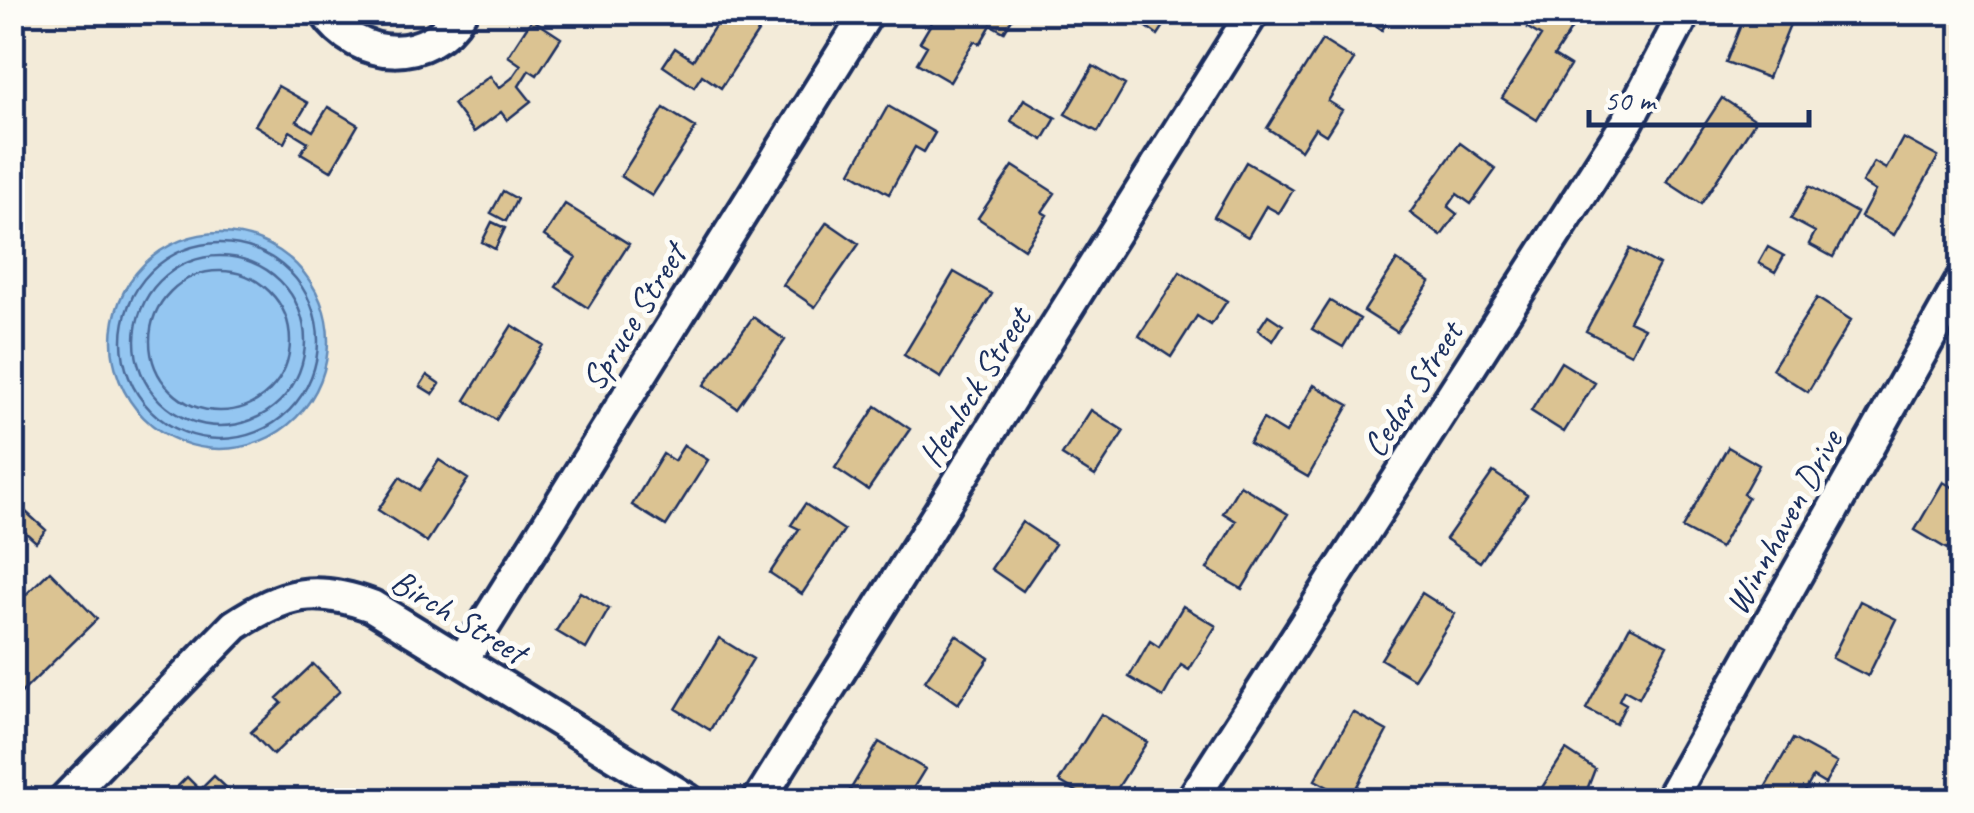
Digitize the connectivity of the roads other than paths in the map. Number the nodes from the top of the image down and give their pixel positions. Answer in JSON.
{"nodes":[{"id":1,"x":325,"y":12,"type":"edge"},
{"id":2,"x":461,"y":12,"type":"edge"},
{"id":3,"x":868,"y":12,"type":"edge"},
{"id":4,"x":1252,"y":12,"type":"edge"},
{"id":5,"x":1686,"y":12,"type":"edge"},
{"id":6,"x":1962,"y":280,"type":"edge"},
{"id":7,"x":462,"y":661,"type":"junction"},
{"id":8,"x":64,"y":800,"type":"edge"},
{"id":9,"x":688,"y":800,"type":"edge"},
{"id":10,"x":759,"y":800,"type":"edge"},
{"id":11,"x":1192,"y":800,"type":"edge"},
{"id":12,"x":1670,"y":800,"type":"edge"}],
"edges":[{"from":1,"to":2,"type":"street"},
{"from":3,"to":7,"type":"street","name":"Spruce Street"},
{"from":4,"to":10,"type":"street","name":"Hemlock Street"},
{"from":5,"to":11,"type":"street","name":"Cedar Street"},
{"from":6,"to":12,"type":"street","name":"Winnhaven Drive"},
{"from":7,"to":8,"type":"street","name":"Birch Street"},
{"from":7,"to":9,"type":"street","name":"Birch Street"}]}
